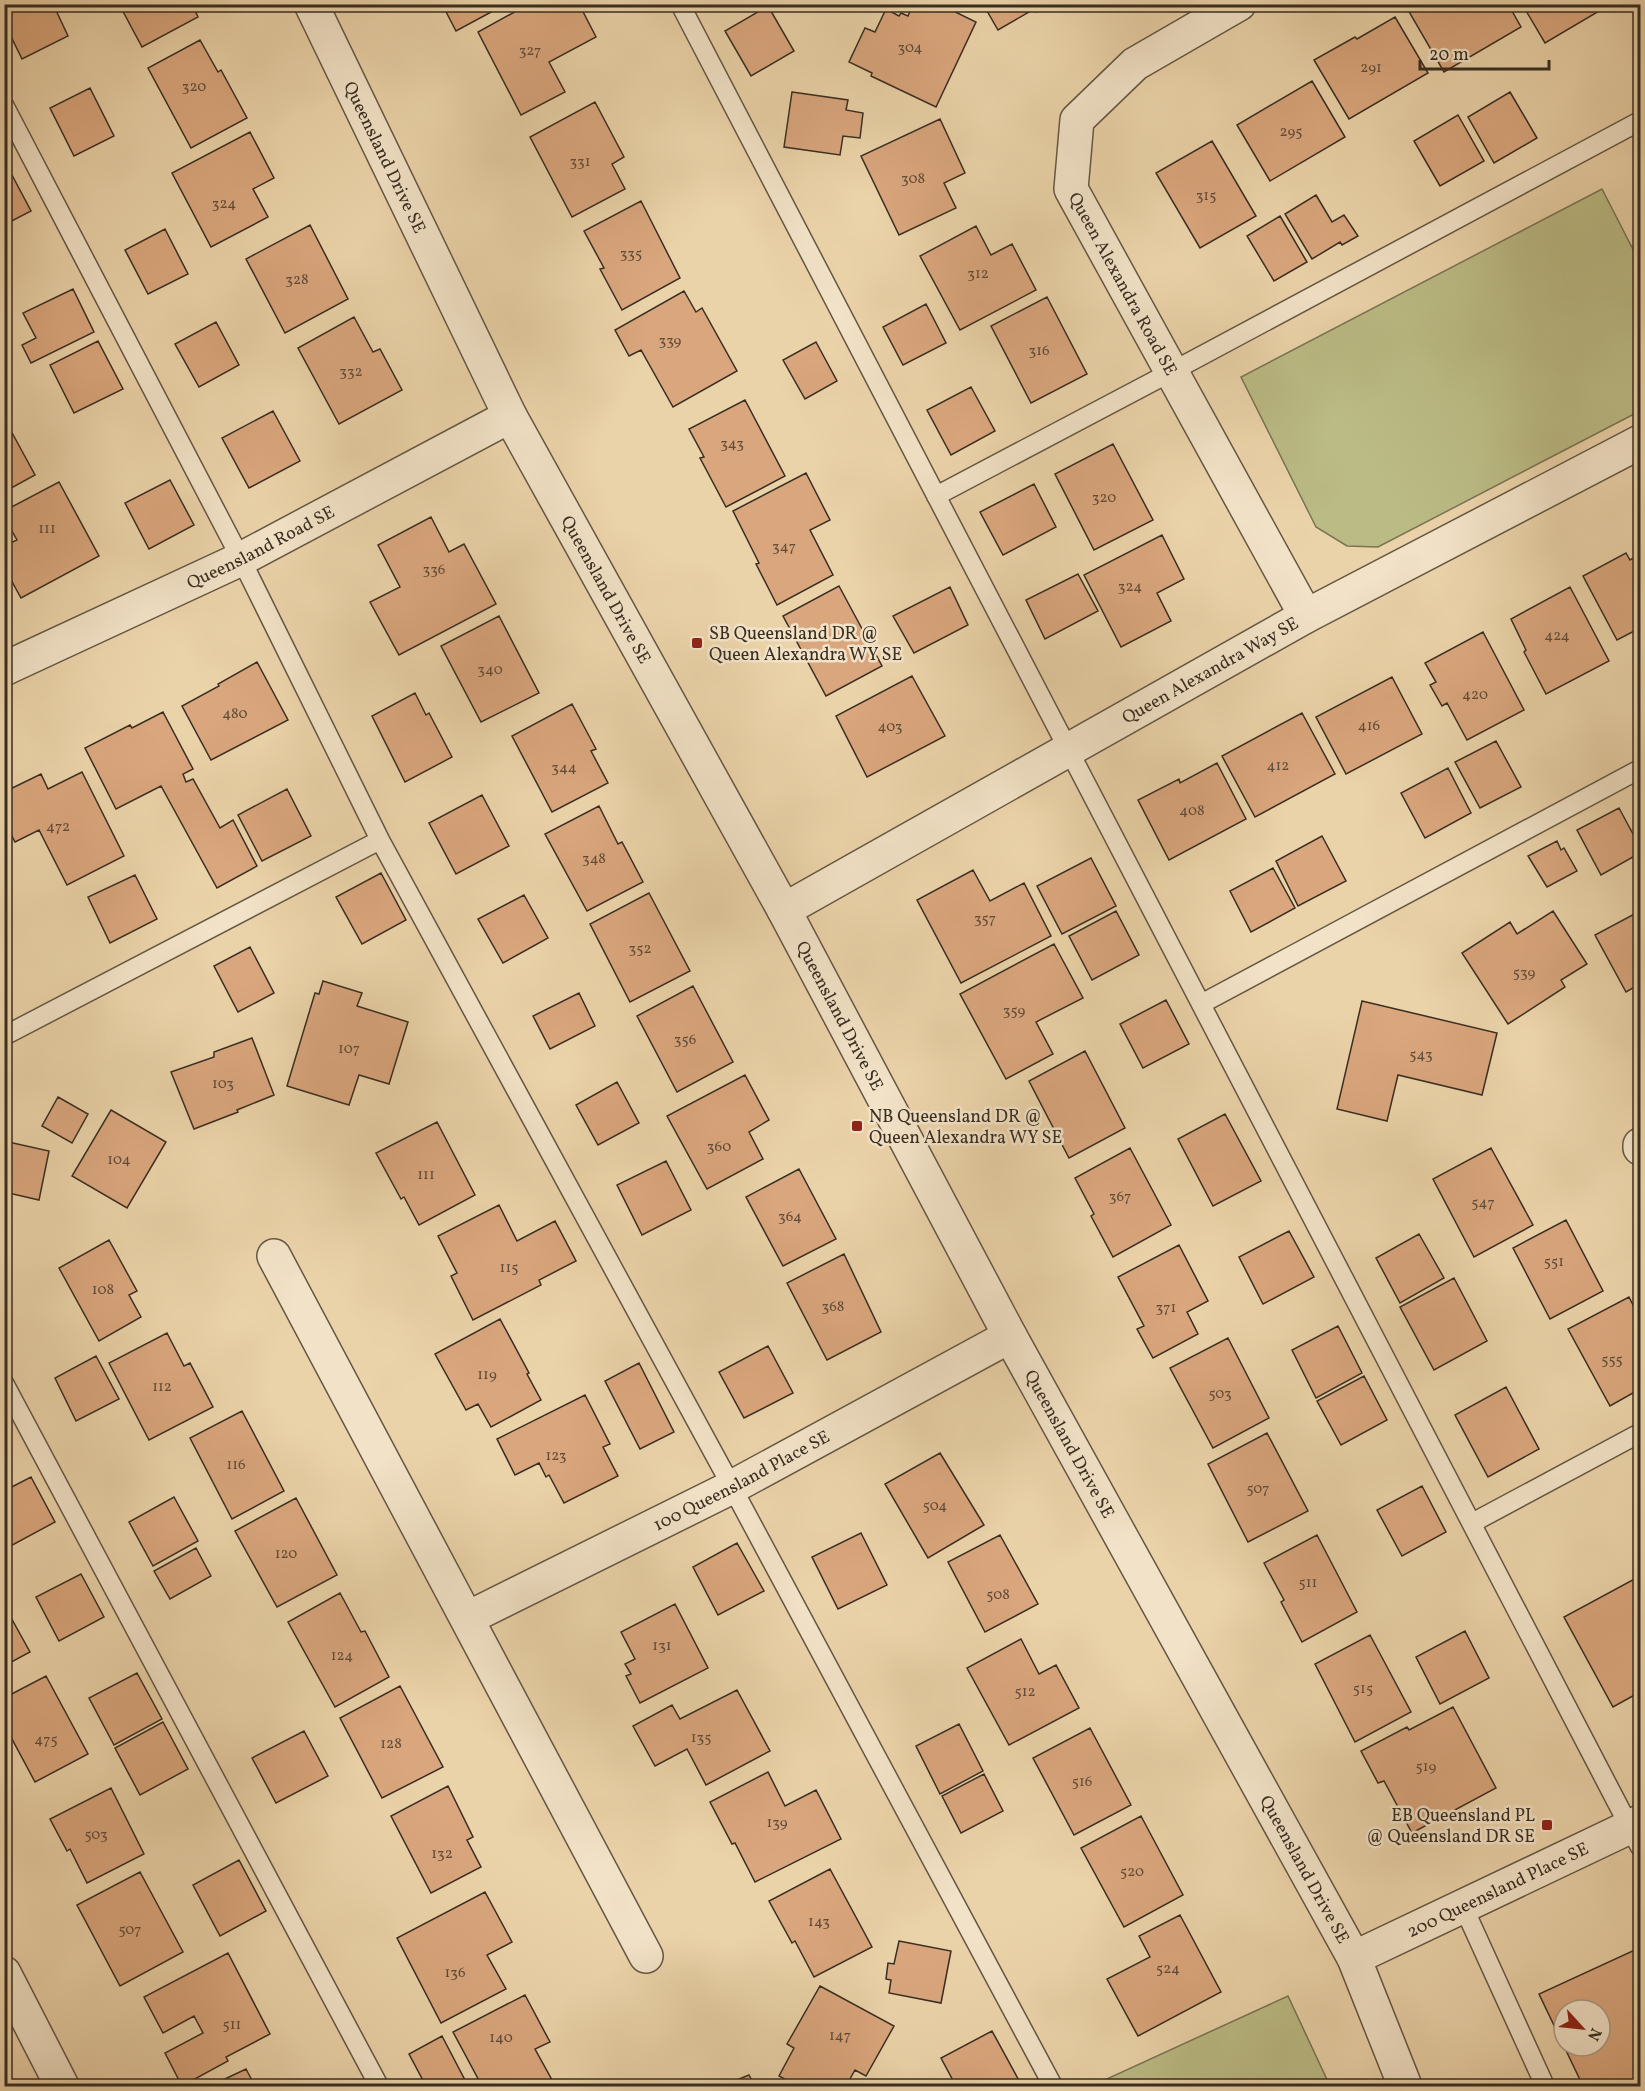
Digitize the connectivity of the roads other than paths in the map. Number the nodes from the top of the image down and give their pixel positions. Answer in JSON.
{"nodes":[{"id":1,"x":311,"y":4,"type":"edge"},
{"id":2,"x":701,"y":4,"type":"edge"},
{"id":3,"x":1239,"y":4,"type":"edge"},
{"id":4,"x":682,"y":9,"type":"edge"},
{"id":5,"x":4,"y":105,"type":"edge"},
{"id":6,"x":1641,"y":121,"type":"edge"},
{"id":7,"x":1171,"y":372,"type":"junction"},
{"id":8,"x":510,"y":416,"type":"junction"},
{"id":9,"x":1641,"y":442,"type":"edge"},
{"id":10,"x":936,"y":496,"type":"junction"},
{"id":11,"x":241,"y":559,"type":"junction"},
{"id":12,"x":1306,"y":616,"type":"junction"},
{"id":13,"x":4,"y":669,"type":"edge"},
{"id":14,"x":1069,"y":750,"type":"junction"},
{"id":15,"x":1641,"y":769,"type":"edge"},
{"id":16,"x":380,"y":840,"type":"junction"},
{"id":17,"x":784,"y":910,"type":"junction"},
{"id":18,"x":1201,"y":1004,"type":"junction"},
{"id":19,"x":4,"y":1036,"type":"edge"},
{"id":20,"x":274,"y":1256,"type":"dead end"},
{"id":21,"x":1010,"y":1336,"type":"junction"},
{"id":22,"x":4,"y":1383,"type":"edge"},
{"id":23,"x":1641,"y":1433,"type":"edge"},
{"id":24,"x":732,"y":1487,"type":"junction"},
{"id":25,"x":1472,"y":1523,"type":"junction"},
{"id":26,"x":468,"y":1618,"type":"junction"},
{"id":27,"x":1637,"y":1832,"type":"edge"},
{"id":28,"x":1463,"y":1906,"type":"junction"},
{"id":29,"x":646,"y":1956,"type":"dead end"},
{"id":30,"x":1354,"y":1958,"type":"junction"},
{"id":31,"x":4,"y":1973,"type":"edge"},
{"id":32,"x":62,"y":2086,"type":"edge"},
{"id":33,"x":379,"y":2086,"type":"edge"},
{"id":34,"x":1053,"y":2086,"type":"edge"},
{"id":35,"x":1405,"y":2086,"type":"edge"},
{"id":36,"x":1545,"y":2086,"type":"edge"}],
"edges":[{"from":1,"to":8,"type":"street","name":"Queensland Drive SE"},
{"from":2,"to":4,"type":"lane"},
{"from":3,"to":7,"type":"street","name":"Queen Alexandra Road SE"},
{"from":4,"to":10,"type":"lane"},
{"from":5,"to":11,"type":"lane"},
{"from":6,"to":7,"type":"lane"},
{"from":7,"to":10,"type":"lane"},
{"from":7,"to":12,"type":"street","name":"Queen Alexandra Road SE"},
{"from":8,"to":11,"type":"street","name":"Queensland Road SE"},
{"from":8,"to":17,"type":"street","name":"Queensland Drive SE"},
{"from":9,"to":12,"type":"street","name":"Queen Alexandra Way SE"},
{"from":10,"to":14,"type":"lane"},
{"from":11,"to":13,"type":"street","name":"Queensland Road SE"},
{"from":11,"to":16,"type":"lane"},
{"from":12,"to":14,"type":"street","name":"Queen Alexandra Way SE"},
{"from":14,"to":17,"type":"street","name":"Queen Alexandra Way SE"},
{"from":14,"to":18,"type":"lane"},
{"from":15,"to":18,"type":"lane"},
{"from":16,"to":19,"type":"lane"},
{"from":16,"to":24,"type":"lane"},
{"from":17,"to":21,"type":"street","name":"Queensland Drive SE"},
{"from":18,"to":25,"type":"lane"},
{"from":20,"to":26,"type":"street"},
{"from":21,"to":24,"type":"street","name":"100 Queensland Place SE"},
{"from":21,"to":30,"type":"street","name":"Queensland Drive SE"},
{"from":22,"to":33,"type":"lane"},
{"from":23,"to":25,"type":"lane"},
{"from":24,"to":26,"type":"street","name":"100 Queensland Place SE"},
{"from":24,"to":34,"type":"lane"},
{"from":25,"to":27,"type":"lane"},
{"from":26,"to":29,"type":"street"},
{"from":27,"to":28,"type":"street","name":"200 Queensland Place SE"},
{"from":28,"to":30,"type":"street","name":"200 Queensland Place SE"},
{"from":28,"to":36,"type":"lane"},
{"from":30,"to":35,"type":"street","name":"Queensland Drive SE"},
{"from":31,"to":32,"type":"street"}]}
